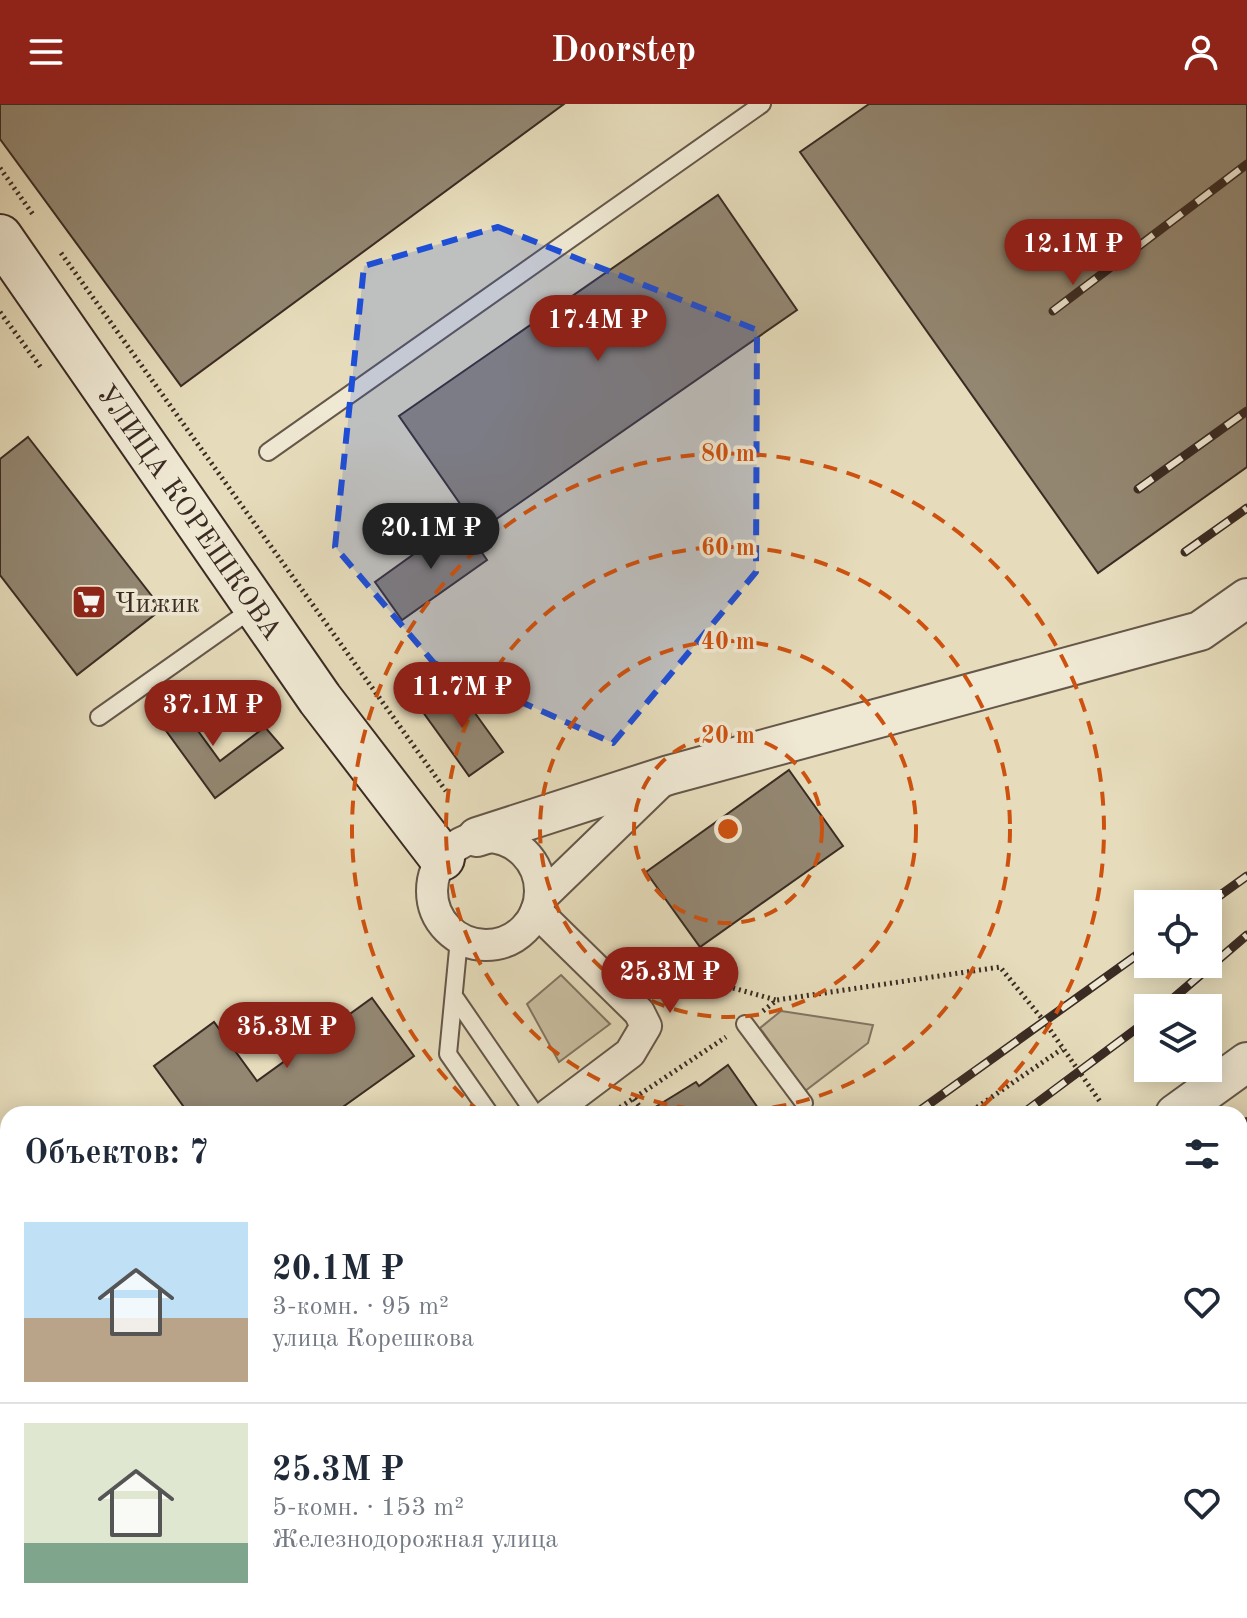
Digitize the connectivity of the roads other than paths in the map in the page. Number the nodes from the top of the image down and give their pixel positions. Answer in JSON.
{"nodes":[{"id":1,"x":762,"y":104,"type":"edge"},
{"id":2,"x":18,"y":228,"type":"edge"},
{"id":3,"x":268,"y":452,"type":"dead end"},
{"id":4,"x":1247,"y":598,"type":"edge"},
{"id":5,"x":256,"y":607,"type":"junction"},
{"id":6,"x":99,"y":717,"type":"dead end"},
{"id":7,"x":669,"y":775,"type":"junction"},
{"id":8,"x":460,"y":848,"type":"junction"},
{"id":9,"x":538,"y":905,"type":"junction"},
{"id":10,"x":459,"y":939,"type":"junction"},
{"id":11,"x":456,"y":999,"type":"junction"},
{"id":12,"x":745,"y":1024,"type":"road end"},
{"id":13,"x":1247,"y":1062,"type":"edge"},
{"id":14,"x":804,"y":1103,"type":"dead end"},
{"id":15,"x":484,"y":1106,"type":"edge"},
{"id":16,"x":530,"y":1106,"type":"edge"},
{"id":17,"x":560,"y":1106,"type":"edge"},
{"id":18,"x":1186,"y":1106,"type":"edge"}],
"edges":[{"from":1,"to":3,"type":"lane"},
{"from":2,"to":5,"type":"main road","name":"УЛИЦА КОРЕШКОВА"},
{"from":4,"to":7,"type":"street"},
{"from":5,"to":6,"type":"lane"},
{"from":5,"to":8,"type":"main road","name":"УЛИЦА КОРЕШКОВА"},
{"from":7,"to":8,"type":"street"},
{"from":7,"to":9,"type":"street"},
{"from":8,"to":9,"type":"street"},
{"from":8,"to":10,"type":"street"},
{"from":9,"to":10,"type":"street"},
{"from":9,"to":17,"type":"street"},
{"from":10,"to":11,"type":"lane"},
{"from":11,"to":15,"type":"lane"},
{"from":11,"to":16,"type":"lane"},
{"from":12,"to":14,"type":"lane"},
{"from":13,"to":18,"type":"street"}]}
